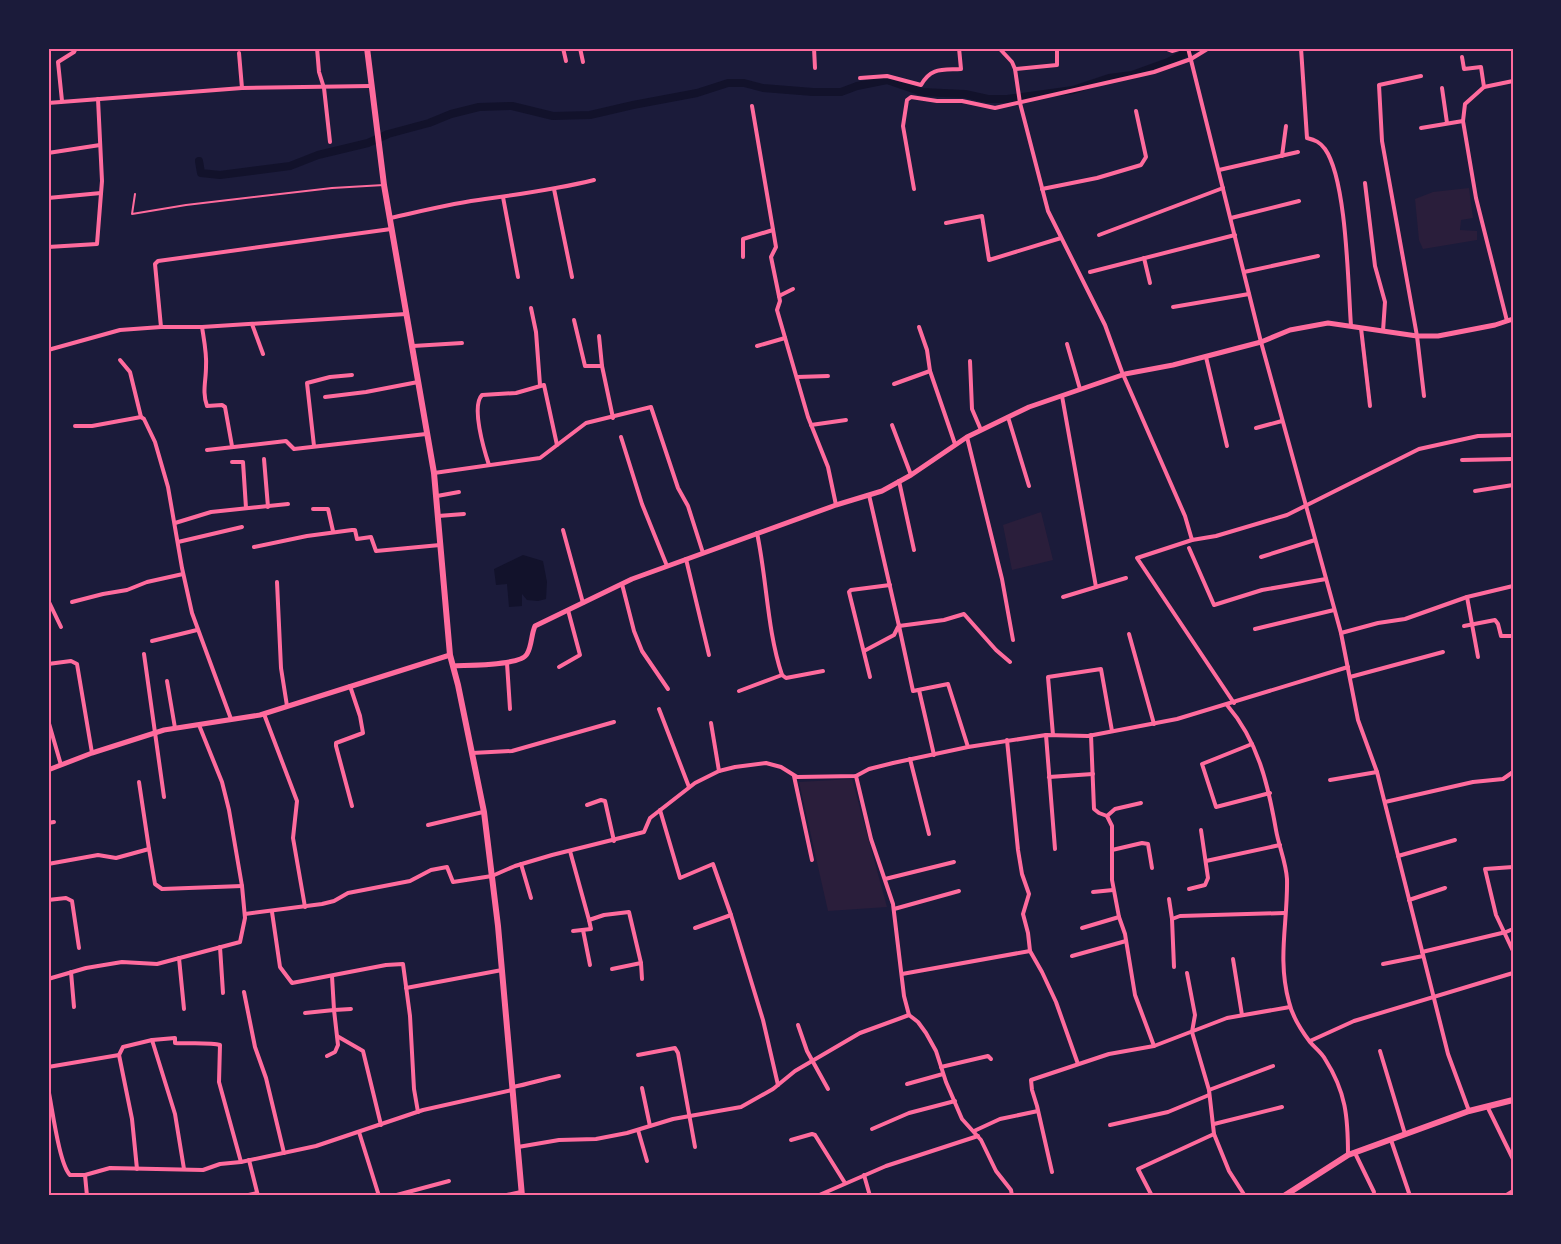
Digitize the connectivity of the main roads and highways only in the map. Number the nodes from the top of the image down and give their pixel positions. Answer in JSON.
{"nodes":[{"id":1,"x":367,"y":48,"type":"edge"},
{"id":2,"x":1513,"y":1100,"type":"edge"},
{"id":3,"x":1293,"y":1193,"type":"edge"},
{"id":4,"x":522,"y":1194,"type":"edge"},
{"id":5,"x":1284,"y":1196,"type":"edge"}],
"edges":[{"from":1,"to":4,"type":"main road"},
{"from":2,"to":3,"type":"main road"},
{"from":3,"to":5,"type":"main road"}]}
